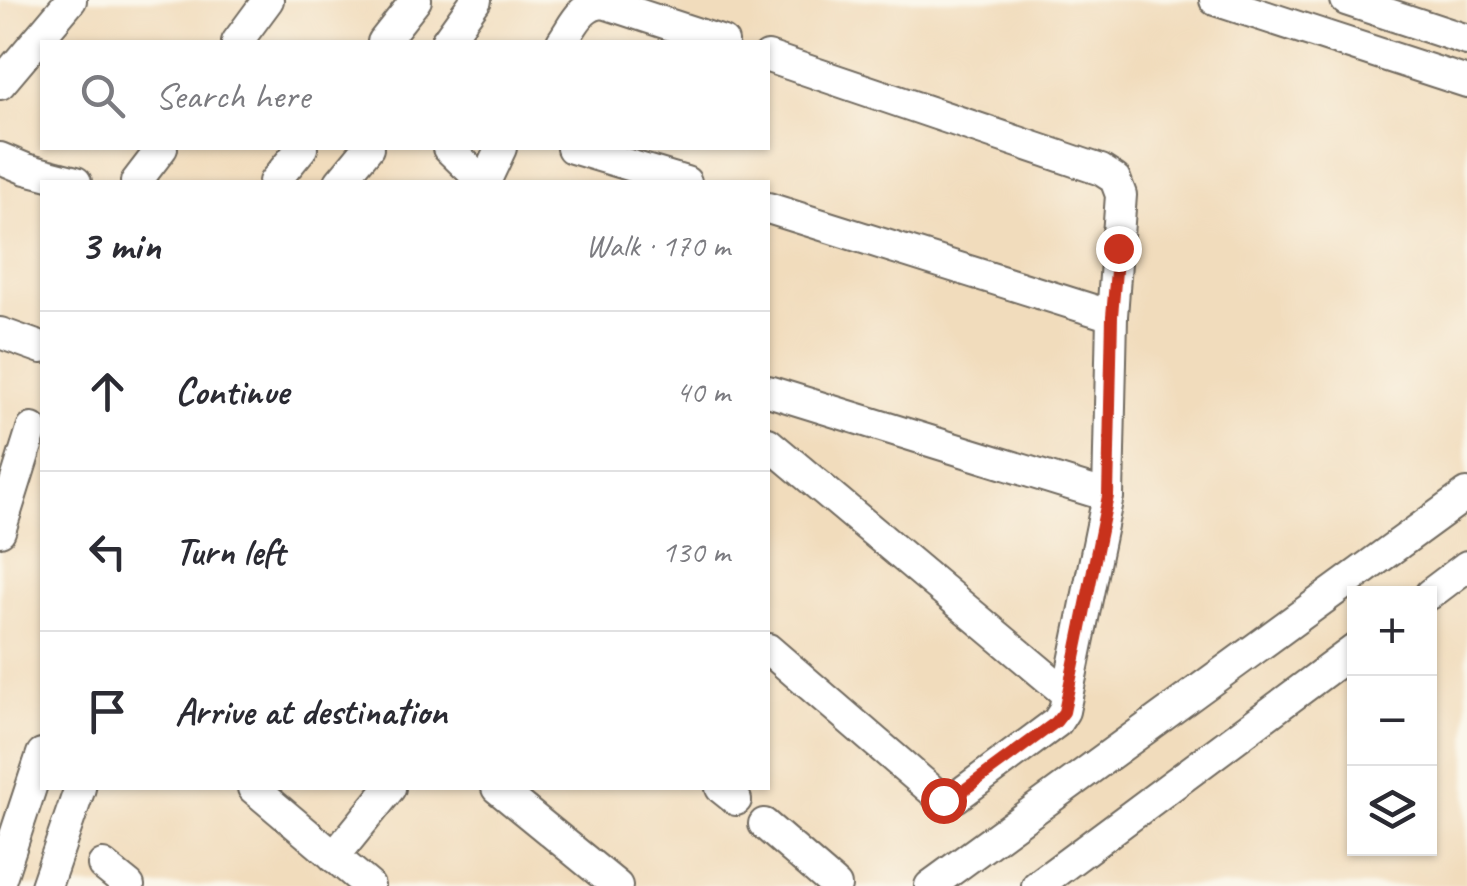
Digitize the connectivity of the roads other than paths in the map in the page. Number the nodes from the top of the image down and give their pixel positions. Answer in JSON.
{"nodes":[{"id":1,"x":71,"y":0,"type":"edge"},
{"id":2,"x":268,"y":0,"type":"edge"},
{"id":3,"x":416,"y":0,"type":"edge"},
{"id":4,"x":476,"y":0,"type":"edge"},
{"id":5,"x":1215,"y":0,"type":"edge"},
{"id":6,"x":1346,"y":0,"type":"edge"},
{"id":7,"x":239,"y":40,"type":"edge"},
{"id":8,"x":385,"y":40,"type":"edge"},
{"id":9,"x":447,"y":40,"type":"edge"},
{"id":10,"x":563,"y":40,"type":"edge"},
{"id":11,"x":718,"y":40,"type":"edge"},
{"id":12,"x":1467,"y":40,"type":"edge"},
{"id":13,"x":770,"y":58,"type":"edge"},
{"id":14,"x":1467,"y":82,"type":"edge"},
{"id":15,"x":0,"y":84,"type":"edge"},
{"id":16,"x":160,"y":150,"type":"edge"},
{"id":17,"x":300,"y":150,"type":"edge"},
{"id":18,"x":366,"y":150,"type":"edge"},
{"id":19,"x":450,"y":150,"type":"edge"},
{"id":20,"x":499,"y":150,"type":"edge"},
{"id":21,"x":579,"y":150,"type":"edge"},
{"id":22,"x":0,"y":158,"type":"edge"},
{"id":23,"x":68,"y":180,"type":"edge"},
{"id":24,"x":138,"y":180,"type":"edge"},
{"id":25,"x":276,"y":180,"type":"edge"},
{"id":26,"x":342,"y":180,"type":"edge"},
{"id":27,"x":482,"y":180,"type":"edge"},
{"id":28,"x":485,"y":180,"type":"edge"},
{"id":29,"x":679,"y":180,"type":"edge"},
{"id":30,"x":770,"y":209,"type":"edge"},
{"id":31,"x":1112,"y":316,"type":"junction"},
{"id":32,"x":0,"y":333,"type":"edge"},
{"id":33,"x":40,"y":347,"type":"edge"},
{"id":34,"x":770,"y":392,"type":"edge"},
{"id":35,"x":32,"y":429,"type":"dead end"},
{"id":36,"x":770,"y":445,"type":"edge"},
{"id":37,"x":1467,"y":494,"type":"edge"},
{"id":38,"x":1108,"y":496,"type":"junction"},
{"id":39,"x":0,"y":531,"type":"edge"},
{"id":40,"x":1467,"y":566,"type":"edge"},
{"id":41,"x":1437,"y":589,"type":"edge"},
{"id":42,"x":770,"y":652,"type":"edge"},
{"id":43,"x":1347,"y":655,"type":"edge"},
{"id":44,"x":1067,"y":694,"type":"junction"},
{"id":45,"x":40,"y":760,"type":"edge"},
{"id":46,"x":79,"y":790,"type":"edge"},
{"id":47,"x":255,"y":790,"type":"edge"},
{"id":48,"x":388,"y":790,"type":"edge"},
{"id":49,"x":499,"y":790,"type":"edge"},
{"id":50,"x":764,"y":824,"type":"dead end"},
{"id":51,"x":334,"y":858,"type":"junction"},
{"id":52,"x":102,"y":865,"type":"dead end"},
{"id":53,"x":0,"y":880,"type":"edge"},
{"id":54,"x":46,"y":886,"type":"edge"},
{"id":55,"x":128,"y":886,"type":"edge"},
{"id":56,"x":369,"y":886,"type":"edge"},
{"id":57,"x":617,"y":886,"type":"edge"},
{"id":58,"x":836,"y":886,"type":"edge"},
{"id":59,"x":930,"y":886,"type":"edge"},
{"id":60,"x":1037,"y":886,"type":"edge"}],
"edges":[{"from":1,"to":15,"type":"street"},
{"from":2,"to":7,"type":"street"},
{"from":3,"to":8,"type":"street"},
{"from":4,"to":9,"type":"street"},
{"from":5,"to":14,"type":"street"},
{"from":6,"to":12,"type":"street"},
{"from":10,"to":11,"type":"street"},
{"from":13,"to":31,"type":"street"},
{"from":16,"to":24,"type":"street"},
{"from":17,"to":25,"type":"street"},
{"from":18,"to":26,"type":"street"},
{"from":19,"to":27,"type":"street"},
{"from":20,"to":28,"type":"street"},
{"from":21,"to":29,"type":"street"},
{"from":22,"to":23,"type":"street"},
{"from":30,"to":31,"type":"street"},
{"from":31,"to":38,"type":"street"},
{"from":32,"to":33,"type":"street"},
{"from":34,"to":38,"type":"street"},
{"from":35,"to":39,"type":"street"},
{"from":36,"to":44,"type":"street"},
{"from":37,"to":59,"type":"street"},
{"from":38,"to":44,"type":"street"},
{"from":40,"to":41,"type":"street"},
{"from":42,"to":44,"type":"street"},
{"from":43,"to":60,"type":"street"},
{"from":45,"to":53,"type":"street"},
{"from":46,"to":54,"type":"street"},
{"from":47,"to":51,"type":"street"},
{"from":48,"to":51,"type":"street"},
{"from":49,"to":57,"type":"street"},
{"from":50,"to":58,"type":"street"},
{"from":51,"to":56,"type":"street"},
{"from":52,"to":55,"type":"street"}]}
